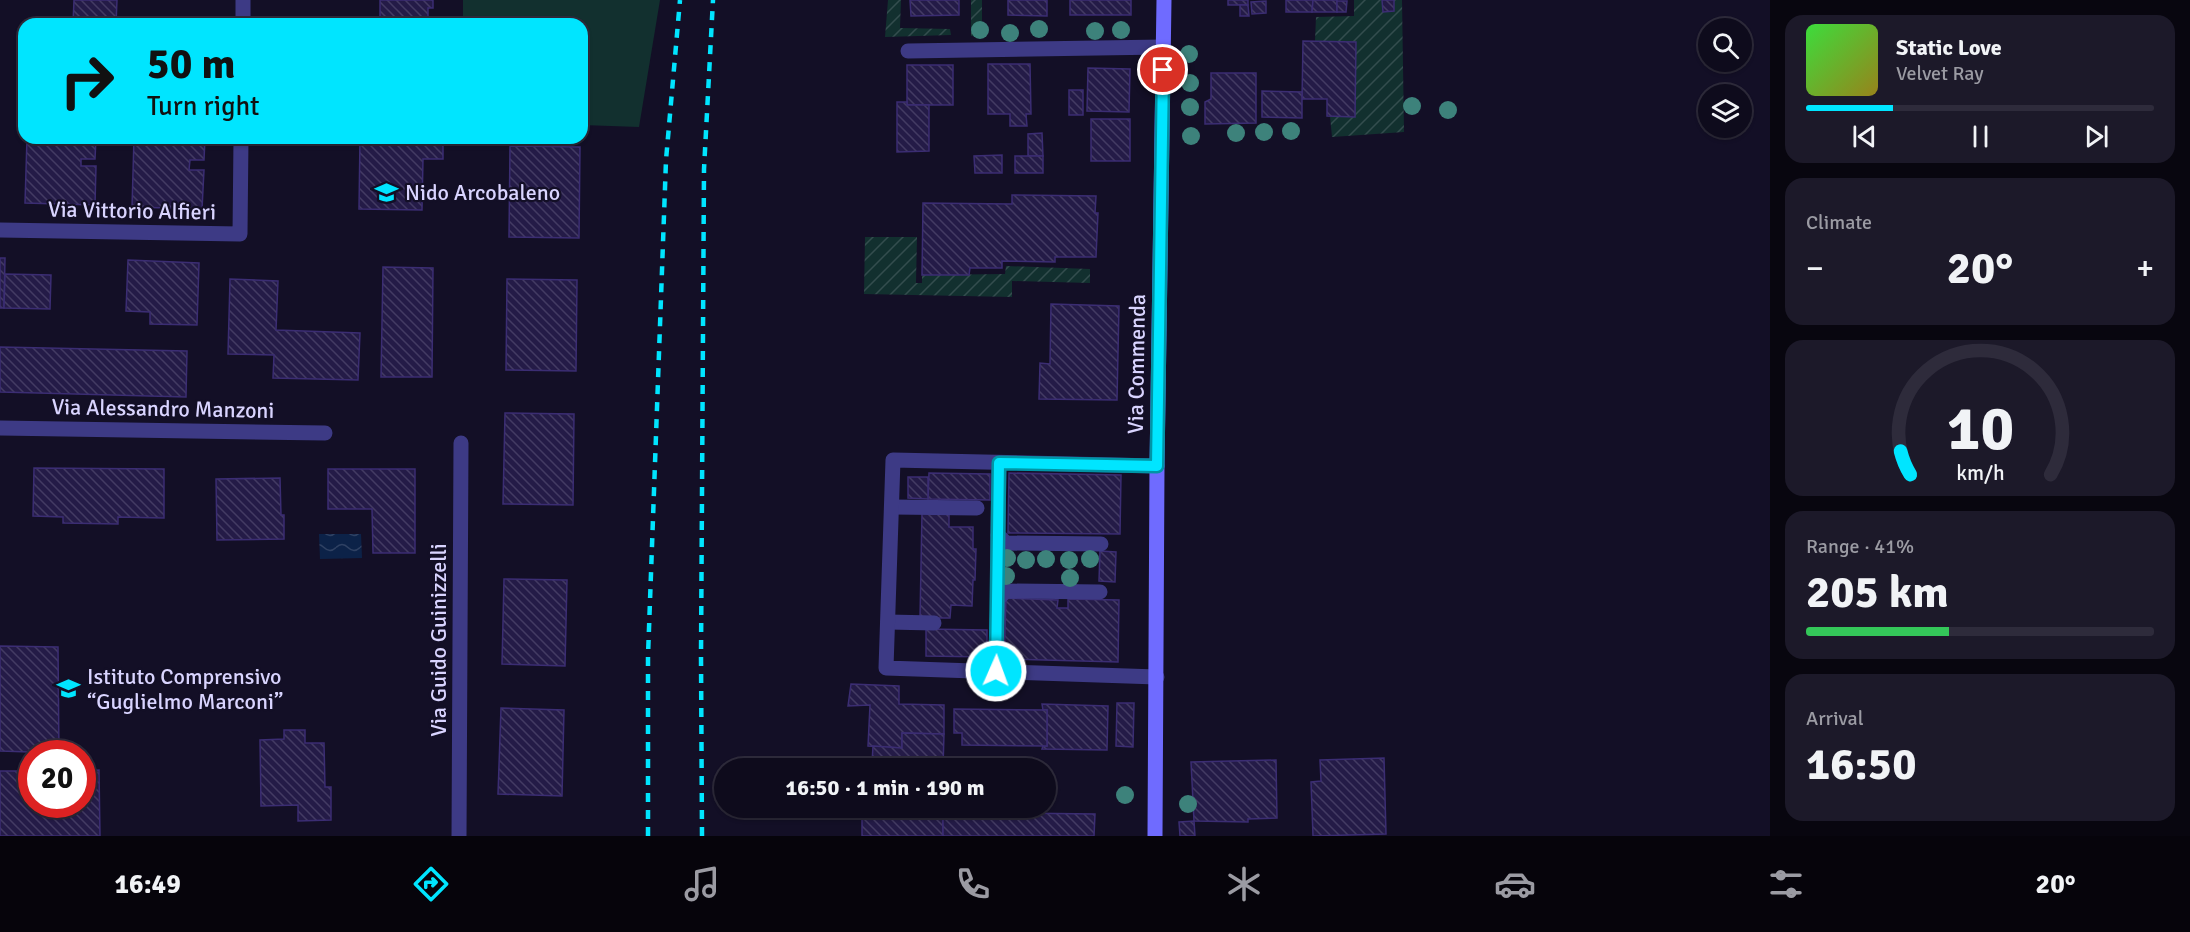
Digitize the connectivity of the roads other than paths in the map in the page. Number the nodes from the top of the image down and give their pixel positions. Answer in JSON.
{"nodes":[{"id":1,"x":243,"y":0,"type":"edge"},
{"id":2,"x":1164,"y":0,"type":"edge"},
{"id":3,"x":243,"y":18,"type":"edge"},
{"id":4,"x":1164,"y":47,"type":"junction"},
{"id":5,"x":908,"y":51,"type":"dead end"},
{"id":6,"x":241,"y":144,"type":"edge"},
{"id":7,"x":0,"y":230,"type":"edge"},
{"id":8,"x":0,"y":428,"type":"edge"},
{"id":9,"x":325,"y":433,"type":"dead end"},
{"id":10,"x":461,"y":444,"type":"dead end"},
{"id":11,"x":999,"y":463,"type":"junction"},
{"id":12,"x":1157,"y":466,"type":"junction"},
{"id":13,"x":892,"y":507,"type":"junction"},
{"id":14,"x":977,"y":508,"type":"dead end"},
{"id":15,"x":998,"y":535,"type":"junction"},
{"id":16,"x":1101,"y":544,"type":"dead end"},
{"id":17,"x":1100,"y":592,"type":"dead end"},
{"id":18,"x":998,"y":598,"type":"junction"},
{"id":19,"x":888,"y":622,"type":"junction"},
{"id":20,"x":934,"y":623,"type":"dead end"},
{"id":21,"x":996,"y":671,"type":"junction"},
{"id":22,"x":1157,"y":677,"type":"junction"},
{"id":23,"x":459,"y":836,"type":"edge"},
{"id":24,"x":1155,"y":836,"type":"edge"}],
"edges":[{"from":1,"to":3,"type":"street"},
{"from":2,"to":4,"type":"street","name":"Via Commenda"},
{"from":4,"to":5,"type":"street"},
{"from":4,"to":12,"type":"street","name":"Via Commenda"},
{"from":6,"to":7,"type":"street","name":"Via Vittorio Alfieri"},
{"from":8,"to":9,"type":"street","name":"Via Alessandro Manzoni"},
{"from":10,"to":23,"type":"street","name":"Via Guido Guinizzelli"},
{"from":11,"to":12,"type":"street"},
{"from":11,"to":13,"type":"street"},
{"from":11,"to":15,"type":"street"},
{"from":12,"to":22,"type":"street","name":"Via Commenda"},
{"from":13,"to":14,"type":"street"},
{"from":13,"to":19,"type":"street"},
{"from":15,"to":16,"type":"street"},
{"from":15,"to":18,"type":"street"},
{"from":17,"to":18,"type":"street"},
{"from":18,"to":21,"type":"street"},
{"from":19,"to":20,"type":"street"},
{"from":19,"to":21,"type":"street"},
{"from":21,"to":22,"type":"street"},
{"from":22,"to":24,"type":"street","name":"Via Commenda"}]}
